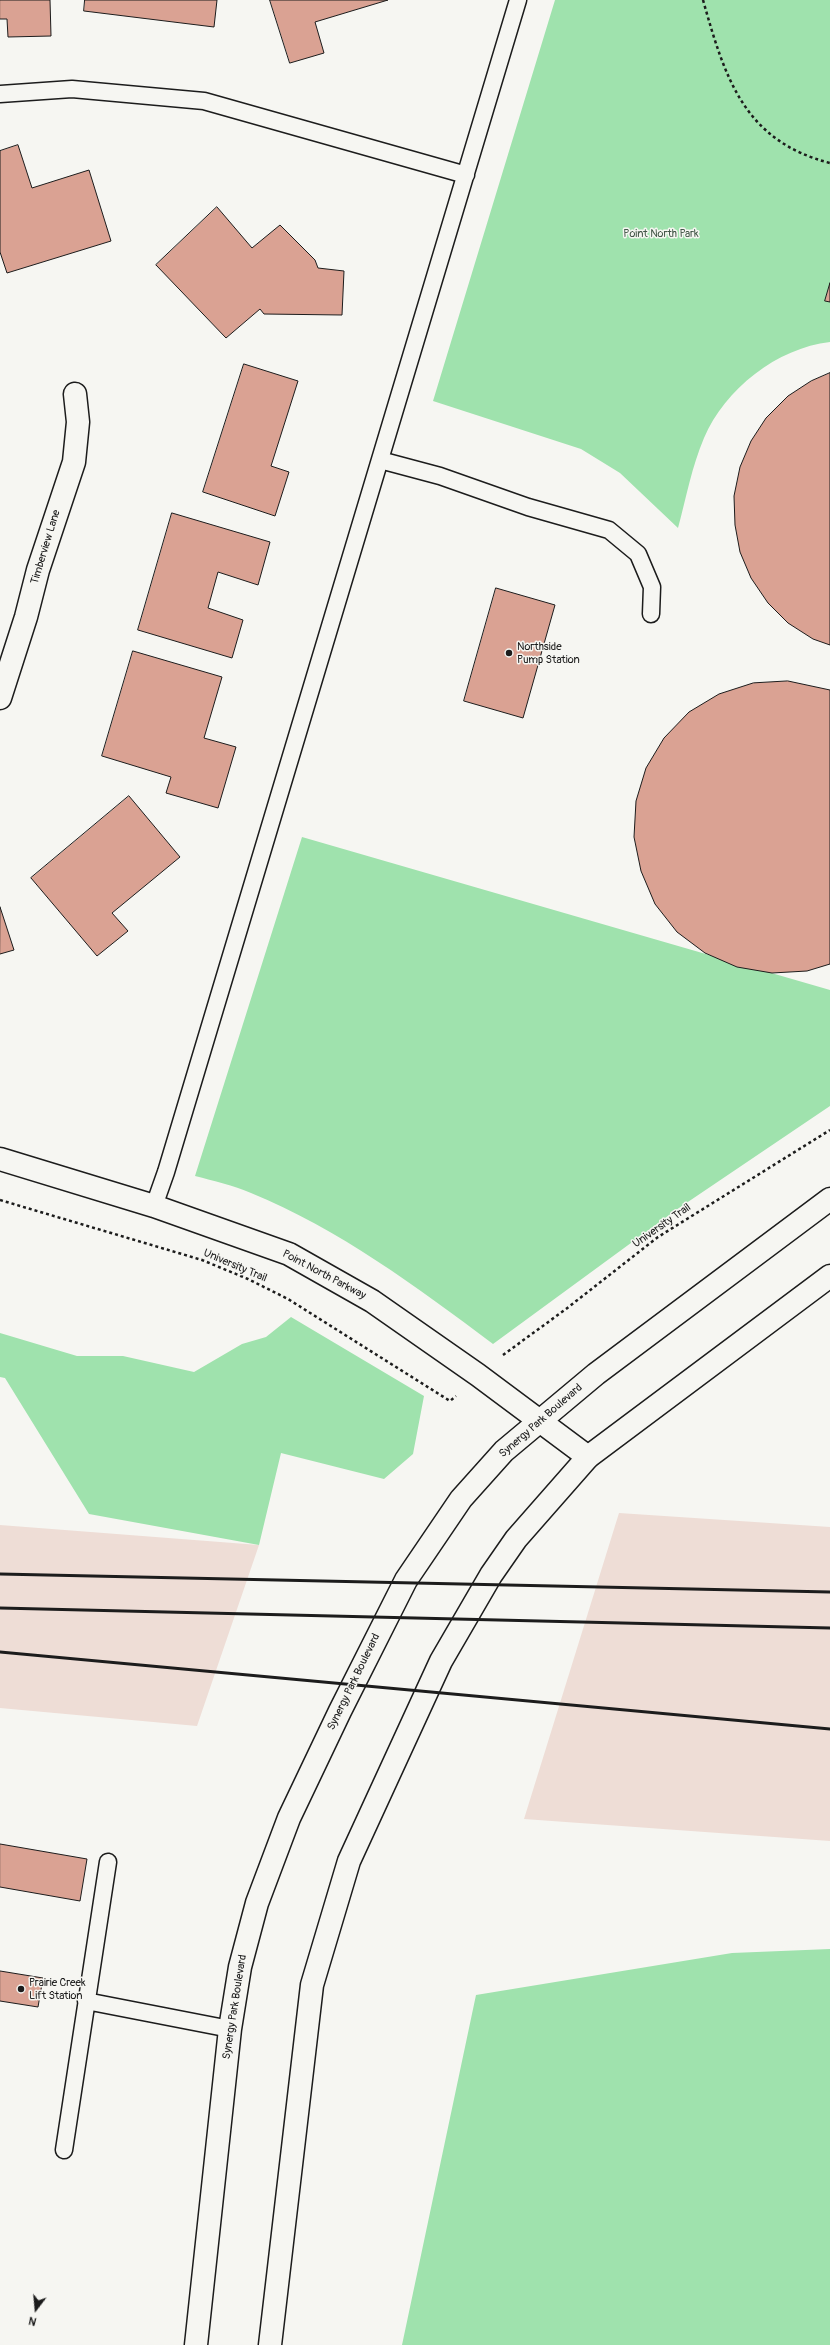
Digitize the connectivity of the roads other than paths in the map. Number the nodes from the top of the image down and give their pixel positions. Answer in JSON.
{"nodes":[{"id":1,"x":518,"y":0,"type":"edge"},
{"id":2,"x":0,"y":94,"type":"edge"},
{"id":3,"x":466,"y":175,"type":"junction"},
{"id":4,"x":74,"y":394,"type":"dead end"},
{"id":5,"x":380,"y":460,"type":"junction"},
{"id":6,"x":651,"y":614,"type":"dead end"},
{"id":7,"x":0,"y":698,"type":"edge"},
{"id":8,"x":0,"y":1159,"type":"edge"},
{"id":9,"x":830,"y":1199,"type":"edge"},
{"id":10,"x":154,"y":1206,"type":"junction"},
{"id":11,"x":830,"y":1276,"type":"edge"},
{"id":12,"x":539,"y":1421,"type":"junction"},
{"id":13,"x":588,"y":1457,"type":"junction"},
{"id":14,"x":108,"y":1862,"type":"dead end"},
{"id":15,"x":86,"y":2001,"type":"junction"},
{"id":16,"x":230,"y":2028,"type":"junction"},
{"id":17,"x":64,"y":2150,"type":"dead end"},
{"id":18,"x":196,"y":2345,"type":"edge"},
{"id":19,"x":270,"y":2345,"type":"edge"}],
"edges":[{"from":1,"to":3,"type":"lane"},
{"from":2,"to":3,"type":"lane"},
{"from":3,"to":5,"type":"lane"},
{"from":4,"to":7,"type":"street","name":"Timberview Lane"},
{"from":5,"to":6,"type":"lane"},
{"from":5,"to":10,"type":"lane"},
{"from":8,"to":10,"type":"street","name":"Point North Parkway"},
{"from":9,"to":12,"type":"street","name":"Synergy Park Boulevard"},
{"from":10,"to":12,"type":"street","name":"Point North Parkway"},
{"from":11,"to":13,"type":"street"},
{"from":12,"to":13,"type":"street","name":"Point North Parkway"},
{"from":12,"to":16,"type":"street","name":"Synergy Park Boulevard"},
{"from":13,"to":19,"type":"street"},
{"from":14,"to":15,"type":"lane"},
{"from":15,"to":16,"type":"lane"},
{"from":15,"to":17,"type":"lane"},
{"from":16,"to":18,"type":"street","name":"Synergy Park Boulevard"}]}
